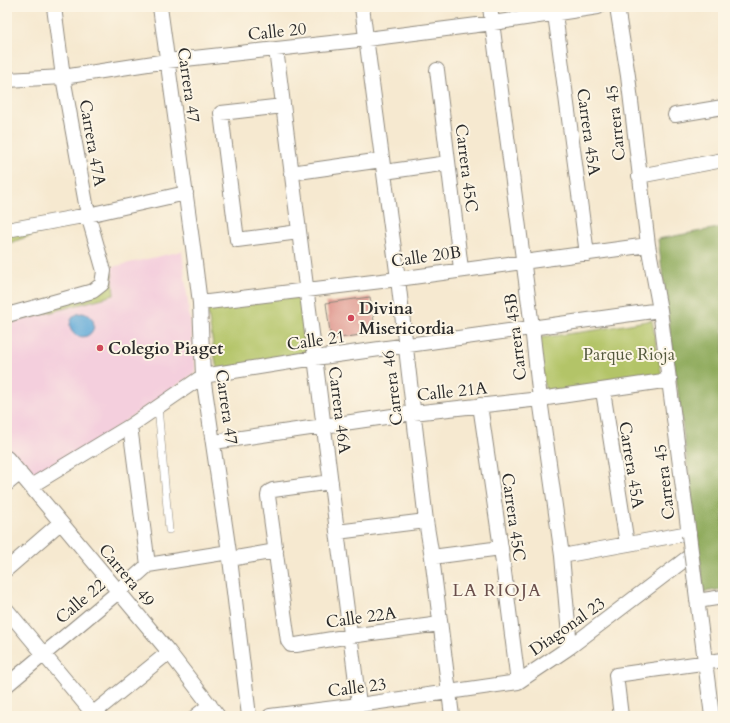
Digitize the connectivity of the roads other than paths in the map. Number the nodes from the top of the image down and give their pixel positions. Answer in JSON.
{"nodes":[{"id":1,"x":54,"y":7,"type":"edge"},
{"id":2,"x":160,"y":7,"type":"edge"},
{"id":3,"x":362,"y":7,"type":"edge"},
{"id":4,"x":490,"y":7,"type":"edge"},
{"id":5,"x":598,"y":7,"type":"edge"},
{"id":6,"x":617,"y":7,"type":"edge"},
{"id":7,"x":555,"y":14,"type":"junction"},
{"id":8,"x":493,"y":23,"type":"junction"},
{"id":9,"x":367,"y":39,"type":"junction"},
{"id":10,"x":276,"y":49,"type":"junction"},
{"id":11,"x":167,"y":62,"type":"junction"},
{"id":12,"x":437,"y":70,"type":"dead end"},
{"id":13,"x":63,"y":77,"type":"junction"},
{"id":14,"x":7,"y":80,"type":"edge"},
{"id":15,"x":283,"y":106,"type":"junction"},
{"id":16,"x":723,"y":107,"type":"edge"},
{"id":17,"x":675,"y":116,"type":"dead end"},
{"id":18,"x":723,"y":160,"type":"edge"},
{"id":19,"x":448,"y":163,"type":"junction"},
{"id":20,"x":383,"y":166,"type":"junction"},
{"id":21,"x":291,"y":172,"type":"junction"},
{"id":22,"x":639,"y":176,"type":"junction"},
{"id":23,"x":186,"y":194,"type":"junction"},
{"id":24,"x":88,"y":215,"type":"junction"},
{"id":25,"x":7,"y":230,"type":"edge"},
{"id":26,"x":299,"y":232,"type":"junction"},
{"id":27,"x":647,"y":240,"type":"junction"},
{"id":28,"x":587,"y":254,"type":"junction"},
{"id":29,"x":524,"y":262,"type":"junction"},
{"id":30,"x":462,"y":269,"type":"junction"},
{"id":31,"x":398,"y":279,"type":"junction"},
{"id":32,"x":306,"y":290,"type":"junction"},
{"id":33,"x":200,"y":303,"type":"junction"},
{"id":34,"x":660,"y":310,"type":"junction"},
{"id":35,"x":7,"y":315,"type":"edge"},
{"id":36,"x":532,"y":327,"type":"junction"},
{"id":37,"x":405,"y":346,"type":"junction"},
{"id":38,"x":315,"y":358,"type":"junction"},
{"id":39,"x":203,"y":376,"type":"junction"},
{"id":40,"x":670,"y":380,"type":"junction"},
{"id":41,"x":603,"y":391,"type":"junction"},
{"id":42,"x":540,"y":400,"type":"junction"},
{"id":43,"x":480,"y":405,"type":"junction"},
{"id":44,"x":158,"y":406,"type":"junction"},
{"id":45,"x":413,"y":413,"type":"junction"},
{"id":46,"x":130,"y":426,"type":"junction"},
{"id":47,"x":324,"y":426,"type":"junction"},
{"id":48,"x":214,"y":442,"type":"junction"},
{"id":49,"x":7,"y":458,"type":"edge"},
{"id":50,"x":20,"y":473,"type":"junction"},
{"id":51,"x":331,"y":482,"type":"junction"},
{"id":52,"x":7,"y":484,"type":"edge"},
{"id":53,"x":31,"y":486,"type":"junction"},
{"id":54,"x":426,"y":521,"type":"junction"},
{"id":55,"x":60,"y":523,"type":"junction"},
{"id":56,"x":169,"y":530,"type":"dead end"},
{"id":57,"x":337,"y":532,"type":"junction"},
{"id":58,"x":689,"y":534,"type":"junction"},
{"id":59,"x":627,"y":544,"type":"junction"},
{"id":60,"x":501,"y":548,"type":"junction"},
{"id":61,"x":276,"y":551,"type":"junction"},
{"id":62,"x":691,"y":555,"type":"dead end"},
{"id":63,"x":229,"y":556,"type":"junction"},
{"id":64,"x":562,"y":556,"type":"junction"},
{"id":65,"x":432,"y":557,"type":"junction"},
{"id":66,"x":148,"y":565,"type":"junction"},
{"id":67,"x":7,"y":569,"type":"edge"},
{"id":68,"x":118,"y":592,"type":"junction"},
{"id":69,"x":723,"y":597,"type":"edge"},
{"id":70,"x":697,"y":601,"type":"junction"},
{"id":71,"x":7,"y":610,"type":"edge"},
{"id":72,"x":440,"y":624,"type":"junction"},
{"id":73,"x":350,"y":636,"type":"junction"},
{"id":74,"x":570,"y":647,"type":"junction"},
{"id":75,"x":169,"y":652,"type":"junction"},
{"id":76,"x":44,"y":654,"type":"junction"},
{"id":77,"x":723,"y":660,"type":"edge"},
{"id":78,"x":705,"y":662,"type":"junction"},
{"id":79,"x":518,"y":682,"type":"junction"},
{"id":80,"x":7,"y":686,"type":"edge"},
{"id":81,"x":449,"y":693,"type":"junction"},
{"id":82,"x":359,"y":705,"type":"junction"},
{"id":83,"x":214,"y":710,"type":"edge"},
{"id":84,"x":93,"y":715,"type":"edge"},
{"id":85,"x":196,"y":716,"type":"edge"},
{"id":86,"x":249,"y":716,"type":"edge"},
{"id":87,"x":270,"y":716,"type":"edge"},
{"id":88,"x":452,"y":716,"type":"edge"},
{"id":89,"x":621,"y":716,"type":"edge"},
{"id":90,"x":712,"y":716,"type":"edge"}],
"edges":[{"from":1,"to":13,"type":"street","name":"Carrera 47A"},
{"from":2,"to":11,"type":"street","name":"Carrera 47"},
{"from":3,"to":9,"type":"street","name":"Carrera 46"},
{"from":4,"to":8,"type":"street","name":"Carrera 45B"},
{"from":5,"to":7,"type":"street","name":"Calle 20"},
{"from":6,"to":22,"type":"street","name":"Carrera 45"},
{"from":7,"to":8,"type":"street","name":"Calle 20"},
{"from":7,"to":28,"type":"street","name":"Carrera 45A"},
{"from":8,"to":9,"type":"street","name":"Calle 20"},
{"from":8,"to":29,"type":"street","name":"Carrera 45B"},
{"from":9,"to":10,"type":"street","name":"Calle 20"},
{"from":9,"to":20,"type":"street","name":"Carrera 46"},
{"from":10,"to":11,"type":"street","name":"Calle 20"},
{"from":10,"to":15,"type":"street","name":"Carrera 46A"},
{"from":11,"to":13,"type":"street","name":"Calle 20"},
{"from":11,"to":23,"type":"street","name":"Carrera 47"},
{"from":12,"to":19,"type":"street","name":"Carrera 45C"},
{"from":13,"to":14,"type":"street","name":"Calle 20"},
{"from":13,"to":24,"type":"street","name":"Carrera 47A"},
{"from":15,"to":21,"type":"street","name":"Carrera 46A"},
{"from":15,"to":26,"type":"street"},
{"from":16,"to":17,"type":"street"},
{"from":18,"to":22,"type":"street"},
{"from":19,"to":20,"type":"street"},
{"from":19,"to":30,"type":"street","name":"Carrera 45C"},
{"from":20,"to":21,"type":"street"},
{"from":20,"to":31,"type":"street","name":"Carrera 46"},
{"from":21,"to":26,"type":"street","name":"Carrera 46A"},
{"from":22,"to":27,"type":"street","name":"Carrera 45"},
{"from":23,"to":24,"type":"street"},
{"from":23,"to":33,"type":"street","name":"Carrera 47"},
{"from":24,"to":25,"type":"street"},
{"from":24,"to":35,"type":"street","name":"Carrera 47A"},
{"from":26,"to":32,"type":"street","name":"Carrera 46A"},
{"from":27,"to":28,"type":"street","name":"Calle 20B"},
{"from":27,"to":34,"type":"street","name":"Carrera 45"},
{"from":28,"to":29,"type":"street","name":"Calle 20B"},
{"from":29,"to":30,"type":"street","name":"Calle 20B"},
{"from":29,"to":36,"type":"street","name":"Carrera 45B"},
{"from":30,"to":31,"type":"street","name":"Calle 20B"},
{"from":31,"to":32,"type":"street","name":"Calle 20B"},
{"from":31,"to":37,"type":"street","name":"Carrera 46"},
{"from":32,"to":33,"type":"street","name":"Calle 20B"},
{"from":32,"to":38,"type":"street","name":"Carrera 46A"},
{"from":33,"to":39,"type":"street","name":"Carrera 47"},
{"from":34,"to":36,"type":"street","name":"Calle 21"},
{"from":34,"to":40,"type":"street","name":"Carrera 45"},
{"from":36,"to":37,"type":"street","name":"Calle 21"},
{"from":36,"to":42,"type":"street","name":"Carrera 45B"},
{"from":37,"to":38,"type":"street","name":"Calle 21"},
{"from":37,"to":45,"type":"street","name":"Carrera 46"},
{"from":38,"to":39,"type":"street","name":"Calle 21"},
{"from":38,"to":47,"type":"street","name":"Carrera 46A"},
{"from":39,"to":44,"type":"street","name":"Calle 21"},
{"from":39,"to":48,"type":"street","name":"Carrera 47"},
{"from":40,"to":41,"type":"street","name":"Calle 21A"},
{"from":40,"to":58,"type":"street","name":"Carrera 45"},
{"from":41,"to":42,"type":"street","name":"Calle 21A"},
{"from":41,"to":59,"type":"street","name":"Carrera 45A"},
{"from":42,"to":43,"type":"street","name":"Calle 21A"},
{"from":42,"to":64,"type":"street","name":"Carrera 45B"},
{"from":43,"to":45,"type":"street","name":"Calle 21A"},
{"from":43,"to":60,"type":"street","name":"Carrera 45C"},
{"from":44,"to":46,"type":"street","name":"Calle 21"},
{"from":44,"to":56,"type":"lane"},
{"from":45,"to":47,"type":"street","name":"Calle 21A"},
{"from":45,"to":54,"type":"street","name":"Carrera 46"},
{"from":46,"to":53,"type":"street","name":"Calle 21"},
{"from":46,"to":66,"type":"street"},
{"from":47,"to":48,"type":"street","name":"Calle 21A"},
{"from":47,"to":51,"type":"street","name":"Carrera 46A"},
{"from":48,"to":63,"type":"street","name":"Carrera 47"},
{"from":49,"to":50,"type":"street","name":"Carrera 49"},
{"from":50,"to":52,"type":"street"},
{"from":50,"to":53,"type":"street","name":"Carrera 49"},
{"from":51,"to":57,"type":"street","name":"Carrera 46A"},
{"from":51,"to":61,"type":"street"},
{"from":53,"to":55,"type":"street","name":"Carrera 49"},
{"from":54,"to":57,"type":"street"},
{"from":54,"to":65,"type":"street","name":"Carrera 46"},
{"from":55,"to":67,"type":"street"},
{"from":55,"to":68,"type":"street","name":"Carrera 49"},
{"from":57,"to":73,"type":"street","name":"Carrera 46A"},
{"from":58,"to":59,"type":"street"},
{"from":58,"to":70,"type":"street","name":"Carrera 45","bridge":true},
{"from":59,"to":64,"type":"street"},
{"from":60,"to":65,"type":"street"},
{"from":60,"to":79,"type":"street","name":"Carrera 45C"},
{"from":61,"to":63,"type":"street"},
{"from":61,"to":73,"type":"street","name":"Calle 22A"},
{"from":62,"to":74,"type":"street","name":"Diagonal 23"},
{"from":63,"to":66,"type":"street"},
{"from":63,"to":86,"type":"street","name":"Carrera 47"},
{"from":64,"to":74,"type":"street","name":"Carrera 45B"},
{"from":65,"to":72,"type":"street","name":"Carrera 46"},
{"from":66,"to":68,"type":"street","name":"Calle 22"},
{"from":68,"to":75,"type":"street","name":"Carrera 49"},
{"from":68,"to":76,"type":"street","name":"Calle 22"},
{"from":69,"to":70,"type":"street"},
{"from":70,"to":78,"type":"street","name":"Carrera 45"},
{"from":71,"to":76,"type":"street"},
{"from":72,"to":73,"type":"street","name":"Calle 22A"},
{"from":72,"to":81,"type":"street","name":"Carrera 46"},
{"from":73,"to":82,"type":"street","name":"Carrera 46A"},
{"from":74,"to":79,"type":"street","name":"Diagonal 23"},
{"from":75,"to":83,"type":"street","name":"Carrera 49"},
{"from":75,"to":84,"type":"street"},
{"from":76,"to":80,"type":"street","name":"Calle 22"},
{"from":76,"to":84,"type":"street"},
{"from":77,"to":78,"type":"street"},
{"from":78,"to":89,"type":"street"},
{"from":78,"to":90,"type":"street","name":"Carrera 45"},
{"from":79,"to":81,"type":"street","name":"Diagonal 23"},
{"from":81,"to":82,"type":"street","name":"Calle 23"},
{"from":81,"to":88,"type":"street","name":"Carrera 46"},
{"from":82,"to":87,"type":"street","name":"Calle 23"},
{"from":83,"to":85,"type":"street"}]}
